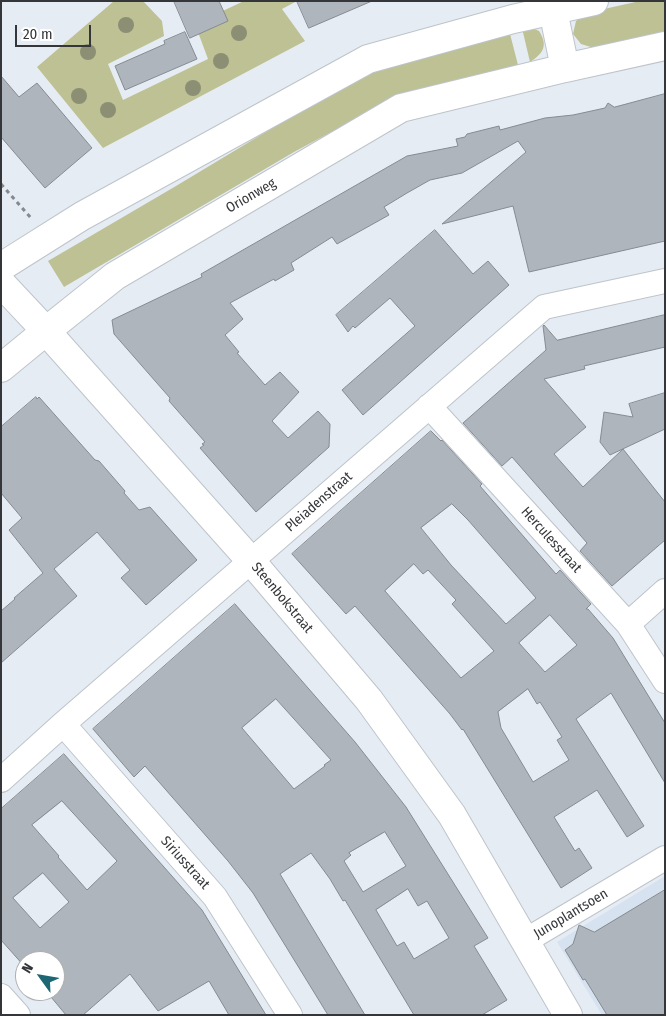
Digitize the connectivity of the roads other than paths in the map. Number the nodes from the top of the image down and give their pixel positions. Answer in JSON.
{"nodes":[{"id":1,"x":594,"y":1,"type":"edge"},
{"id":2,"x":551,"y":6,"type":"edge"},
{"id":3,"x":665,"y":46,"type":"edge"},
{"id":4,"x":565,"y":68,"type":"junction"},
{"id":5,"x":1,"y":267,"type":"edge"},
{"id":6,"x":665,"y":281,"type":"edge"},
{"id":7,"x":1,"y":282,"type":"edge"},
{"id":8,"x":46,"y":331,"type":"junction"},
{"id":9,"x":1,"y":368,"type":"edge"},
{"id":10,"x":430,"y":406,"type":"junction"},
{"id":11,"x":251,"y":561,"type":"junction"},
{"id":12,"x":665,"y":591,"type":"edge"},
{"id":13,"x":628,"y":624,"type":"junction"},
{"id":14,"x":665,"y":681,"type":"edge"},
{"id":15,"x":63,"y":724,"type":"junction"},
{"id":16,"x":1,"y":780,"type":"edge"},
{"id":17,"x":665,"y":858,"type":"edge"},
{"id":18,"x":525,"y":940,"type":"junction"},
{"id":19,"x":1,"y":996,"type":"edge"},
{"id":20,"x":18,"y":1015,"type":"edge"},
{"id":21,"x":290,"y":1015,"type":"edge"},
{"id":22,"x":568,"y":1015,"type":"edge"}],
"edges":[{"from":1,"to":2,"type":"street"},
{"from":2,"to":4,"type":"street"},
{"from":2,"to":5,"type":"street"},
{"from":3,"to":4,"type":"street","name":"Orionweg"},
{"from":4,"to":8,"type":"street","name":"Orionweg"},
{"from":6,"to":10,"type":"street","name":"Pleiadenstraat"},
{"from":7,"to":8,"type":"street","name":"Steenbokstraat"},
{"from":8,"to":9,"type":"street","name":"Orionweg"},
{"from":8,"to":11,"type":"street","name":"Steenbokstraat"},
{"from":10,"to":11,"type":"street","name":"Pleiadenstraat"},
{"from":10,"to":13,"type":"street","name":"Herculesstraat"},
{"from":11,"to":15,"type":"street","name":"Pleiadenstraat"},
{"from":11,"to":18,"type":"street","name":"Steenbokstraat"},
{"from":12,"to":13,"type":"street"},
{"from":13,"to":14,"type":"street","name":"Herculesstraat"},
{"from":15,"to":16,"type":"street","name":"Pleiadenstraat"},
{"from":15,"to":21,"type":"street","name":"Siriusstraat"},
{"from":17,"to":18,"type":"street","name":"Junoplantsoen"},
{"from":18,"to":22,"type":"street","name":"Junoplantsoen"},
{"from":19,"to":20,"type":"street"}]}
